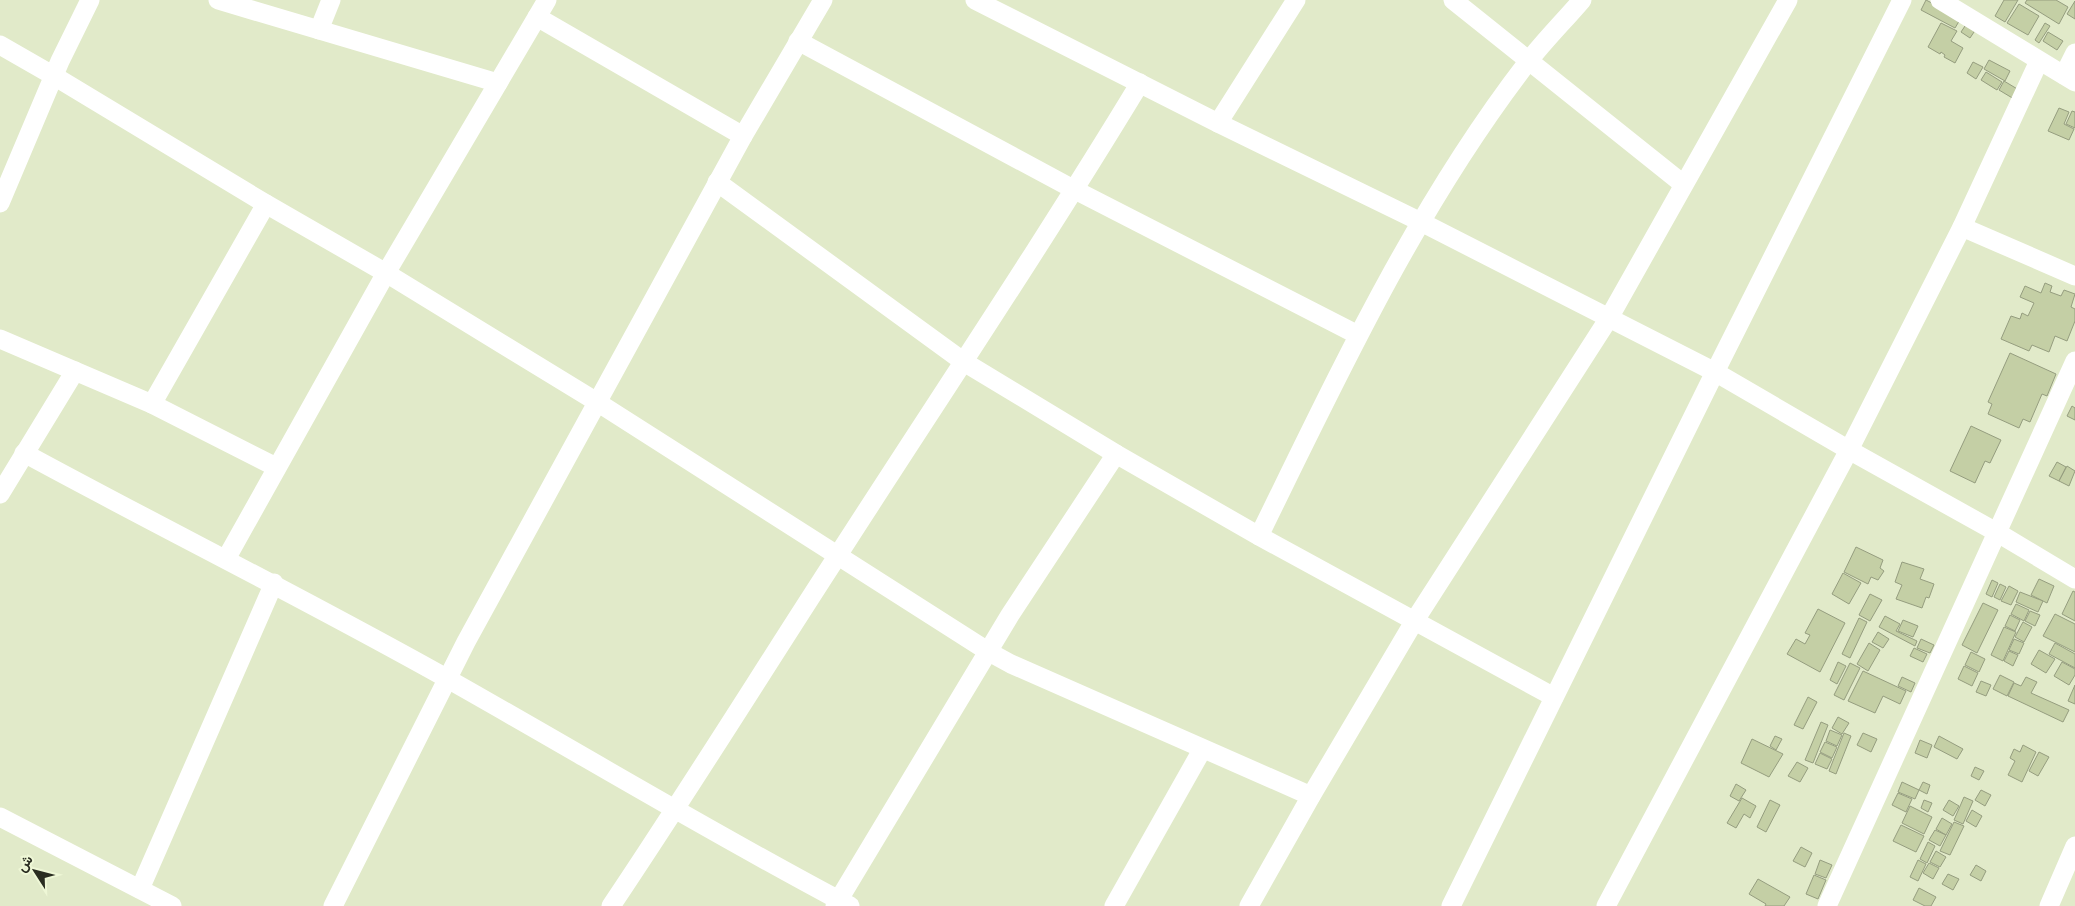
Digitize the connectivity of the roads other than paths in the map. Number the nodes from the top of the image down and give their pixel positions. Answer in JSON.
{"nodes":[{"id":1,"x":90,"y":0,"type":"edge"},
{"id":2,"x":218,"y":0,"type":"edge"},
{"id":3,"x":331,"y":0,"type":"edge"},
{"id":4,"x":547,"y":0,"type":"edge"},
{"id":5,"x":823,"y":0,"type":"edge"},
{"id":6,"x":975,"y":0,"type":"edge"},
{"id":7,"x":1296,"y":0,"type":"edge"},
{"id":8,"x":1453,"y":0,"type":"edge"},
{"id":9,"x":1582,"y":0,"type":"edge"},
{"id":10,"x":1788,"y":0,"type":"edge"},
{"id":11,"x":1902,"y":0,"type":"edge"},
{"id":12,"x":1940,"y":0,"type":"edge"},
{"id":13,"x":537,"y":17,"type":"junction"},
{"id":14,"x":319,"y":30,"type":"junction"},
{"id":15,"x":798,"y":41,"type":"junction"},
{"id":16,"x":0,"y":45,"type":"edge"},
{"id":17,"x":2075,"y":54,"type":"edge"},
{"id":18,"x":1528,"y":62,"type":"junction"},
{"id":19,"x":2038,"y":62,"type":"junction"},
{"id":20,"x":54,"y":76,"type":"junction"},
{"id":21,"x":2069,"y":79,"type":"edge"},
{"id":22,"x":1140,"y":82,"type":"junction"},
{"id":23,"x":498,"y":83,"type":"junction"},
{"id":24,"x":1218,"y":123,"type":"junction"},
{"id":25,"x":743,"y":136,"type":"junction"},
{"id":26,"x":717,"y":182,"type":"junction"},
{"id":27,"x":1683,"y":184,"type":"junction"},
{"id":28,"x":1075,"y":190,"type":"junction"},
{"id":29,"x":0,"y":204,"type":"edge"},
{"id":30,"x":266,"y":204,"type":"junction"},
{"id":31,"x":1421,"y":222,"type":"junction"},
{"id":32,"x":1962,"y":227,"type":"junction"},
{"id":33,"x":386,"y":273,"type":"junction"},
{"id":34,"x":2075,"y":276,"type":"edge"},
{"id":35,"x":1609,"y":318,"type":"junction"},
{"id":36,"x":1358,"y":335,"type":"junction"},
{"id":37,"x":0,"y":339,"type":"edge"},
{"id":38,"x":2075,"y":361,"type":"edge"},
{"id":39,"x":964,"y":362,"type":"junction"},
{"id":40,"x":75,"y":371,"type":"junction"},
{"id":41,"x":1715,"y":372,"type":"junction"},
{"id":42,"x":597,"y":402,"type":"junction"},
{"id":43,"x":152,"y":404,"type":"junction"},
{"id":44,"x":1849,"y":450,"type":"junction"},
{"id":45,"x":24,"y":453,"type":"junction"},
{"id":46,"x":1116,"y":454,"type":"junction"},
{"id":47,"x":276,"y":467,"type":"junction"},
{"id":48,"x":0,"y":494,"type":"edge"},
{"id":49,"x":1998,"y":533,"type":"junction"},
{"id":50,"x":1259,"y":536,"type":"junction"},
{"id":51,"x":838,"y":554,"type":"junction"},
{"id":52,"x":226,"y":559,"type":"junction"},
{"id":53,"x":2075,"y":579,"type":"edge"},
{"id":54,"x":274,"y":583,"type":"junction"},
{"id":55,"x":1415,"y":620,"type":"junction"},
{"id":56,"x":988,"y":652,"type":"junction"},
{"id":57,"x":446,"y":678,"type":"junction"},
{"id":58,"x":1554,"y":697,"type":"junction"},
{"id":59,"x":1202,"y":750,"type":"junction"},
{"id":60,"x":1311,"y":796,"type":"junction"},
{"id":61,"x":676,"y":810,"type":"junction"},
{"id":62,"x":0,"y":817,"type":"edge"},
{"id":63,"x":2075,"y":846,"type":"edge"},
{"id":64,"x":140,"y":889,"type":"junction"},
{"id":65,"x":841,"y":904,"type":"edge"},
{"id":66,"x":1457,"y":904,"type":"edge"},
{"id":67,"x":172,"y":906,"type":"edge"},
{"id":68,"x":333,"y":906,"type":"edge"},
{"id":69,"x":612,"y":906,"type":"edge"},
{"id":70,"x":1114,"y":906,"type":"edge"},
{"id":71,"x":1250,"y":906,"type":"edge"},
{"id":72,"x":1606,"y":906,"type":"edge"},
{"id":73,"x":1828,"y":906,"type":"edge"},
{"id":74,"x":2049,"y":906,"type":"edge"}],
"edges":[{"from":1,"to":20,"type":"street"},
{"from":2,"to":14,"type":"street"},
{"from":3,"to":14,"type":"street"},
{"from":4,"to":13,"type":"street"},
{"from":5,"to":15,"type":"street"},
{"from":6,"to":22,"type":"street"},
{"from":7,"to":24,"type":"street"},
{"from":8,"to":18,"type":"street"},
{"from":9,"to":18,"type":"street"},
{"from":10,"to":27,"type":"street"},
{"from":11,"to":41,"type":"street"},
{"from":12,"to":19,"type":"street"},
{"from":13,"to":23,"type":"street"},
{"from":13,"to":25,"type":"street"},
{"from":14,"to":23,"type":"street"},
{"from":15,"to":25,"type":"street"},
{"from":15,"to":28,"type":"street"},
{"from":16,"to":20,"type":"street"},
{"from":17,"to":21,"type":"street"},
{"from":18,"to":27,"type":"street"},
{"from":18,"to":31,"type":"street"},
{"from":19,"to":21,"type":"street"},
{"from":19,"to":32,"type":"street"},
{"from":20,"to":29,"type":"street"},
{"from":20,"to":30,"type":"street"},
{"from":22,"to":24,"type":"street"},
{"from":22,"to":28,"type":"street"},
{"from":23,"to":33,"type":"street"},
{"from":24,"to":31,"type":"street"},
{"from":25,"to":26,"type":"street"},
{"from":26,"to":39,"type":"street"},
{"from":26,"to":42,"type":"street"},
{"from":27,"to":35,"type":"street"},
{"from":28,"to":36,"type":"street"},
{"from":28,"to":39,"type":"street"},
{"from":30,"to":33,"type":"street"},
{"from":30,"to":43,"type":"street"},
{"from":31,"to":35,"type":"street"},
{"from":31,"to":36,"type":"street"},
{"from":32,"to":34,"type":"street"},
{"from":32,"to":44,"type":"street"},
{"from":33,"to":42,"type":"street"},
{"from":33,"to":47,"type":"street"},
{"from":35,"to":41,"type":"street"},
{"from":35,"to":55,"type":"street"},
{"from":36,"to":50,"type":"street"},
{"from":37,"to":40,"type":"street"},
{"from":38,"to":49,"type":"street"},
{"from":39,"to":46,"type":"street"},
{"from":39,"to":51,"type":"street"},
{"from":40,"to":43,"type":"street"},
{"from":40,"to":45,"type":"street"},
{"from":41,"to":44,"type":"street"},
{"from":41,"to":58,"type":"street"},
{"from":42,"to":51,"type":"street"},
{"from":42,"to":57,"type":"street"},
{"from":43,"to":47,"type":"street"},
{"from":44,"to":49,"type":"street"},
{"from":44,"to":72,"type":"street"},
{"from":45,"to":48,"type":"street"},
{"from":45,"to":52,"type":"street"},
{"from":46,"to":50,"type":"street"},
{"from":46,"to":56,"type":"street"},
{"from":47,"to":52,"type":"street"},
{"from":49,"to":53,"type":"street"},
{"from":49,"to":73,"type":"street"},
{"from":50,"to":55,"type":"street"},
{"from":51,"to":56,"type":"street"},
{"from":51,"to":61,"type":"street"},
{"from":52,"to":54,"type":"street"},
{"from":54,"to":57,"type":"street"},
{"from":54,"to":64,"type":"street"},
{"from":55,"to":58,"type":"street"},
{"from":55,"to":60,"type":"street"},
{"from":56,"to":59,"type":"street"},
{"from":56,"to":65,"type":"street"},
{"from":57,"to":61,"type":"street"},
{"from":57,"to":68,"type":"street"},
{"from":58,"to":66,"type":"street"},
{"from":59,"to":60,"type":"street"},
{"from":59,"to":70,"type":"street"},
{"from":60,"to":71,"type":"street"},
{"from":61,"to":65,"type":"street"},
{"from":61,"to":69,"type":"street"},
{"from":62,"to":64,"type":"street"},
{"from":63,"to":74,"type":"street"},
{"from":64,"to":67,"type":"street"}]}
